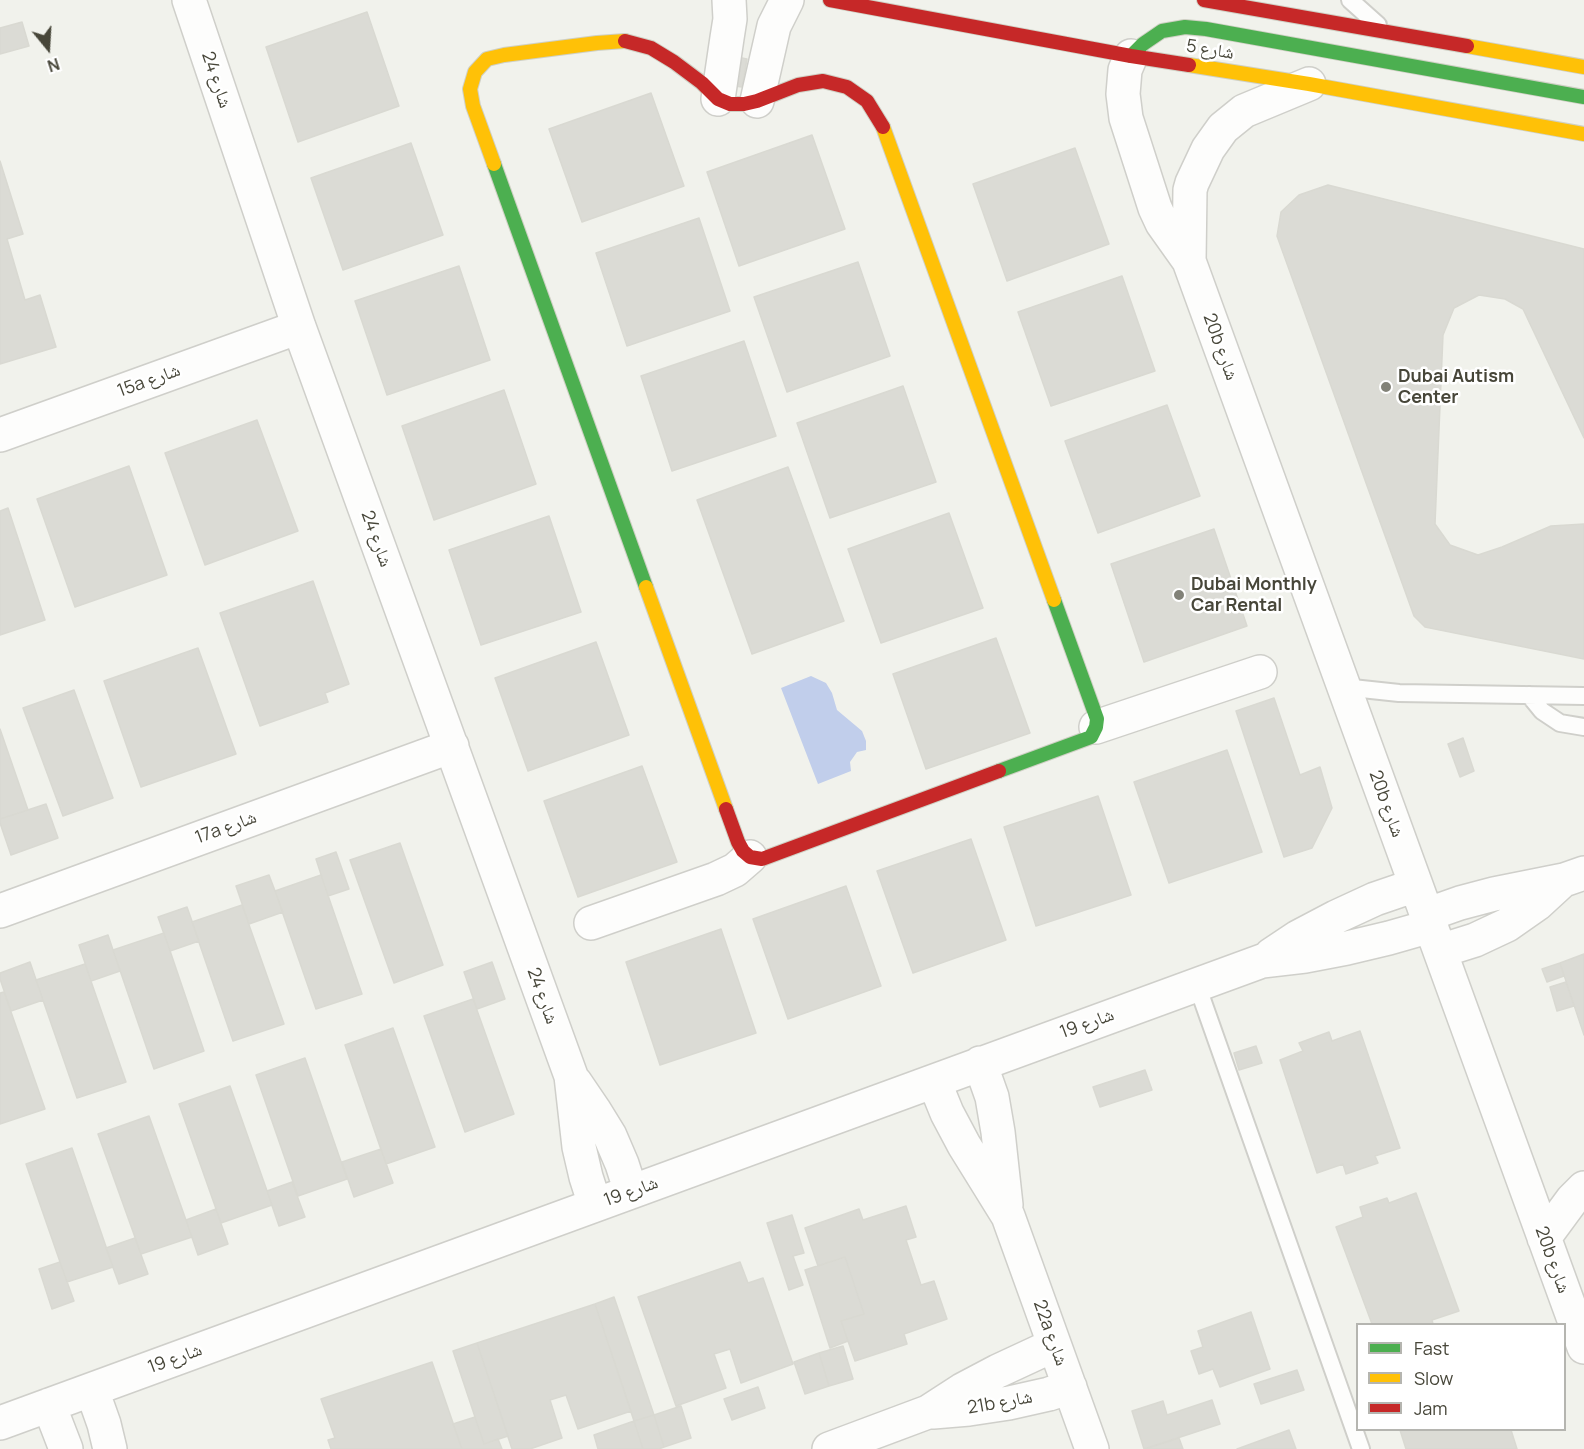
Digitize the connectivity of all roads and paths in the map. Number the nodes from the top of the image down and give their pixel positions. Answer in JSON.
{"nodes":[{"id":1,"x":189,"y":0,"type":"edge"},
{"id":2,"x":729,"y":0,"type":"edge"},
{"id":3,"x":787,"y":0,"type":"edge"},
{"id":4,"x":830,"y":0,"type":"edge"},
{"id":5,"x":1204,"y":0,"type":"edge"},
{"id":6,"x":1350,"y":0,"type":"edge"},
{"id":7,"x":1388,"y":33,"type":"junction"},
{"id":8,"x":1131,"y":56,"type":"junction"},
{"id":9,"x":1584,"y":67,"type":"edge"},
{"id":10,"x":1309,"y":84,"type":"junction"},
{"id":11,"x":1584,"y":97,"type":"edge"},
{"id":12,"x":718,"y":99,"type":"junction"},
{"id":13,"x":757,"y":101,"type":"junction"},
{"id":14,"x":1584,"y":134,"type":"edge"},
{"id":15,"x":1189,"y":261,"type":"junction"},
{"id":16,"x":299,"y":327,"type":"junction"},
{"id":17,"x":0,"y":435,"type":"edge"},
{"id":18,"x":1260,"y":672,"type":"dead end"},
{"id":19,"x":1343,"y":687,"type":"junction"},
{"id":20,"x":1529,"y":695,"type":"junction"},
{"id":21,"x":1584,"y":696,"type":"edge"},
{"id":22,"x":1096,"y":727,"type":"junction"},
{"id":23,"x":1584,"y":727,"type":"edge"},
{"id":24,"x":452,"y":746,"type":"junction"},
{"id":25,"x":750,"y":857,"type":"junction"},
{"id":26,"x":1574,"y":876,"type":"edge"},
{"id":27,"x":0,"y":911,"type":"edge"},
{"id":28,"x":1428,"y":919,"type":"junction"},
{"id":29,"x":591,"y":922,"type":"dead end"},
{"id":30,"x":1262,"y":961,"type":"junction"},
{"id":31,"x":1197,"y":985,"type":"junction"},
{"id":32,"x":980,"y":1063,"type":"junction"},
{"id":33,"x":571,"y":1076,"type":"junction"},
{"id":34,"x":934,"y":1080,"type":"junction"},
{"id":35,"x":1584,"y":1188,"type":"edge"},
{"id":36,"x":631,"y":1192,"type":"junction"},
{"id":37,"x":595,"y":1205,"type":"junction"},
{"id":38,"x":1008,"y":1216,"type":"junction"},
{"id":39,"x":1544,"y":1238,"type":"junction"},
{"id":40,"x":1054,"y":1345,"type":"junction"},
{"id":41,"x":1584,"y":1347,"type":"edge"},
{"id":42,"x":1070,"y":1388,"type":"junction"},
{"id":43,"x":92,"y":1390,"type":"junction"},
{"id":44,"x":49,"y":1405,"type":"junction"},
{"id":45,"x":928,"y":1412,"type":"junction"},
{"id":46,"x":0,"y":1423,"type":"edge"},
{"id":47,"x":66,"y":1449,"type":"edge"},
{"id":48,"x":110,"y":1449,"type":"edge"},
{"id":49,"x":829,"y":1449,"type":"edge"},
{"id":50,"x":1092,"y":1449,"type":"edge"},
{"id":51,"x":1361,"y":1449,"type":"edge"}],
"edges":[{"from":1,"to":16,"type":"street","name":"شارع 24"},
{"from":2,"to":12,"type":"street"},
{"from":3,"to":13,"type":"street"},
{"from":4,"to":8,"type":"street","name":"شارع 5"},
{"from":5,"to":7,"type":"street"},
{"from":6,"to":7,"type":"lane"},
{"from":7,"to":9,"type":"street"},
{"from":8,"to":10,"type":"street","name":"شارع 5"},
{"from":8,"to":11,"type":"street"},
{"from":8,"to":15,"type":"street","name":"20b شارع"},
{"from":10,"to":14,"type":"street","name":"شارع 5"},
{"from":10,"to":15,"type":"street","name":"20b شارع"},
{"from":12,"to":13,"type":"street"},
{"from":12,"to":25,"type":"street"},
{"from":13,"to":22,"type":"street"},
{"from":15,"to":19,"type":"street","name":"20b شارع"},
{"from":16,"to":17,"type":"street","name":"15a شارع"},
{"from":16,"to":24,"type":"street","name":"شارع 24"},
{"from":18,"to":22,"type":"street"},
{"from":19,"to":20,"type":"lane"},
{"from":19,"to":28,"type":"street","name":"20b شارع"},
{"from":20,"to":21,"type":"lane"},
{"from":20,"to":23,"type":"lane"},
{"from":22,"to":25,"type":"street"},
{"from":24,"to":27,"type":"street","name":"17a شارع"},
{"from":24,"to":33,"type":"street","name":"شارع 24"},
{"from":25,"to":29,"type":"street"},
{"from":26,"to":28,"type":"street","name":"شارع 19"},
{"from":28,"to":30,"type":"street","name":"شارع 19"},
{"from":28,"to":30,"type":"street","name":"شارع 19"},
{"from":28,"to":39,"type":"street","name":"20b شارع"},
{"from":30,"to":31,"type":"street","name":"شارع 19"},
{"from":31,"to":32,"type":"street","name":"شارع 19"},
{"from":31,"to":51,"type":"lane"},
{"from":32,"to":34,"type":"street","name":"شارع 19"},
{"from":32,"to":38,"type":"street","name":"22a شارع"},
{"from":33,"to":36,"type":"street"},
{"from":33,"to":37,"type":"street"},
{"from":34,"to":36,"type":"street","name":"شارع 19"},
{"from":34,"to":38,"type":"street","name":"22a شارع"},
{"from":35,"to":39,"type":"street"},
{"from":36,"to":37,"type":"street","name":"شارع 19"},
{"from":37,"to":43,"type":"street","name":"شارع 19"},
{"from":38,"to":40,"type":"street","name":"22a شارع"},
{"from":39,"to":41,"type":"street","name":"20b شارع"},
{"from":40,"to":42,"type":"street","name":"22a شارع"},
{"from":40,"to":45,"type":"street","name":"21b شارع"},
{"from":42,"to":45,"type":"street","name":"21b شارع"},
{"from":42,"to":50,"type":"street","name":"22a شارع"},
{"from":43,"to":44,"type":"street","name":"شارع 19"},
{"from":43,"to":48,"type":"street"},
{"from":44,"to":46,"type":"street","name":"شارع 19"},
{"from":44,"to":47,"type":"street"},
{"from":45,"to":49,"type":"street","name":"21b شارع"}]}
